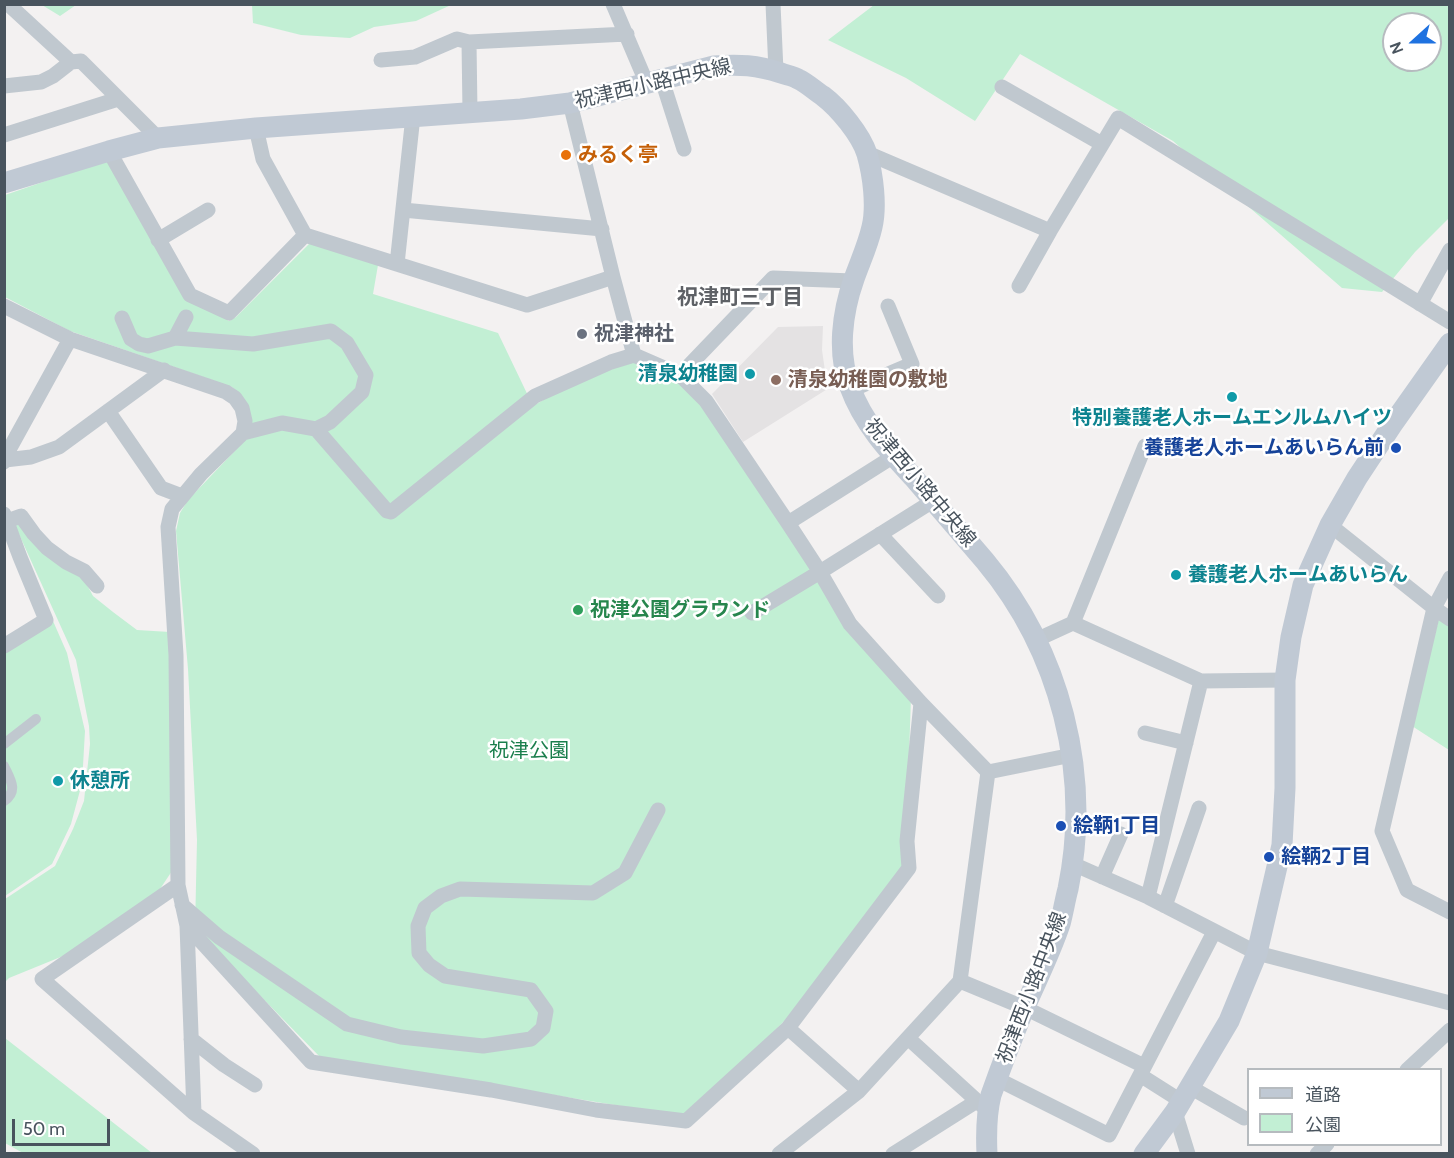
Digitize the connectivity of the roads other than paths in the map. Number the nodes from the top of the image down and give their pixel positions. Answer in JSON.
{"nodes":[{"id":1,"x":8,"y":4,"type":"edge"},
{"id":2,"x":613,"y":4,"type":"edge"},
{"id":3,"x":773,"y":4,"type":"edge"},
{"id":4,"x":627,"y":34,"type":"junction"},
{"id":5,"x":469,"y":42,"type":"junction"},
{"id":6,"x":381,"y":60,"type":"dead end"},
{"id":7,"x":71,"y":62,"type":"junction"},
{"id":8,"x":776,"y":71,"type":"junction"},
{"id":9,"x":655,"y":82,"type":"junction"},
{"id":10,"x":4,"y":86,"type":"edge"},
{"id":11,"x":1002,"y":87,"type":"dead end"},
{"id":12,"x":118,"y":99,"type":"junction"},
{"id":13,"x":570,"y":103,"type":"junction"},
{"id":14,"x":470,"y":112,"type":"junction"},
{"id":15,"x":414,"y":116,"type":"junction"},
{"id":16,"x":256,"y":128,"type":"junction"},
{"id":17,"x":4,"y":135,"type":"edge"},
{"id":18,"x":158,"y":138,"type":"junction"},
{"id":19,"x":1102,"y":144,"type":"junction"},
{"id":20,"x":684,"y":149,"type":"dead end"},
{"id":21,"x":110,"y":151,"type":"junction"},
{"id":22,"x":867,"y":153,"type":"junction"},
{"id":23,"x":4,"y":183,"type":"edge"},
{"id":24,"x":207,"y":210,"type":"dead end"},
{"id":25,"x":403,"y":210,"type":"junction"},
{"id":26,"x":602,"y":229,"type":"junction"},
{"id":27,"x":1050,"y":231,"type":"junction"},
{"id":28,"x":305,"y":235,"type":"junction"},
{"id":29,"x":158,"y":240,"type":"junction"},
{"id":30,"x":1449,"y":250,"type":"edge"},
{"id":31,"x":397,"y":264,"type":"junction"},
{"id":32,"x":613,"y":277,"type":"junction"},
{"id":33,"x":853,"y":281,"type":"junction"},
{"id":34,"x":1019,"y":286,"type":"dead end"},
{"id":35,"x":1420,"y":304,"type":"junction"},
{"id":36,"x":4,"y":306,"type":"edge"},
{"id":37,"x":888,"y":306,"type":"dead end"},
{"id":38,"x":186,"y":317,"type":"dead end"},
{"id":39,"x":122,"y":318,"type":"dead end"},
{"id":40,"x":1449,"y":322,"type":"edge"},
{"id":41,"x":175,"y":338,"type":"junction"},
{"id":42,"x":70,"y":339,"type":"junction"},
{"id":43,"x":1449,"y":343,"type":"edge"},
{"id":44,"x":634,"y":354,"type":"junction"},
{"id":45,"x":164,"y":370,"type":"junction"},
{"id":46,"x":680,"y":375,"type":"junction"},
{"id":47,"x":851,"y":390,"type":"junction"},
{"id":48,"x":108,"y":411,"type":"junction"},
{"id":49,"x":316,"y":429,"type":"junction"},
{"id":50,"x":243,"y":433,"type":"junction"},
{"id":51,"x":1145,"y":446,"type":"dead end"},
{"id":52,"x":894,"y":456,"type":"junction"},
{"id":53,"x":5,"y":461,"type":"edge"},
{"id":54,"x":182,"y":496,"type":"junction"},
{"id":55,"x":933,"y":501,"type":"junction"},
{"id":56,"x":6,"y":518,"type":"edge"},
{"id":57,"x":788,"y":523,"type":"junction"},
{"id":58,"x":1330,"y":525,"type":"junction"},
{"id":59,"x":880,"y":534,"type":"junction"},
{"id":60,"x":820,"y":572,"type":"junction"},
{"id":61,"x":1449,"y":578,"type":"edge"},
{"id":62,"x":97,"y":586,"type":"dead end"},
{"id":63,"x":938,"y":596,"type":"dead end"},
{"id":64,"x":1434,"y":608,"type":"junction"},
{"id":65,"x":752,"y":613,"type":"dead end"},
{"id":66,"x":1449,"y":620,"type":"edge"},
{"id":67,"x":1073,"y":623,"type":"junction"},
{"id":68,"x":1036,"y":640,"type":"junction"},
{"id":69,"x":4,"y":646,"type":"edge"},
{"id":70,"x":1285,"y":680,"type":"junction"},
{"id":71,"x":1201,"y":681,"type":"junction"},
{"id":72,"x":921,"y":703,"type":"junction"},
{"id":73,"x":36,"y":719,"type":"dead end"},
{"id":74,"x":1145,"y":733,"type":"dead end"},
{"id":75,"x":1186,"y":743,"type":"junction"},
{"id":76,"x":4,"y":744,"type":"edge"},
{"id":77,"x":1072,"y":755,"type":"junction"},
{"id":78,"x":4,"y":766,"type":"edge"},
{"id":79,"x":988,"y":772,"type":"junction"},
{"id":80,"x":4,"y":801,"type":"edge"},
{"id":81,"x":1199,"y":808,"type":"dead end"},
{"id":82,"x":658,"y":810,"type":"dead end"},
{"id":83,"x":1170,"y":810,"type":"junction"},
{"id":84,"x":1193,"y":824,"type":"junction"},
{"id":85,"x":1121,"y":834,"type":"dead end"},
{"id":86,"x":1073,"y":864,"type":"junction"},
{"id":87,"x":1102,"y":877,"type":"junction"},
{"id":88,"x":178,"y":885,"type":"junction"},
{"id":89,"x":1148,"y":897,"type":"junction"},
{"id":90,"x":182,"y":905,"type":"junction"},
{"id":91,"x":1165,"y":906,"type":"junction"},
{"id":92,"x":1449,"y":912,"type":"edge"},
{"id":93,"x":187,"y":926,"type":"junction"},
{"id":94,"x":1214,"y":932,"type":"junction"},
{"id":95,"x":1257,"y":953,"type":"junction"},
{"id":96,"x":960,"y":981,"type":"junction"},
{"id":97,"x":1449,"y":1004,"type":"edge"},
{"id":98,"x":1024,"y":1008,"type":"junction"},
{"id":99,"x":788,"y":1028,"type":"junction"},
{"id":100,"x":1449,"y":1030,"type":"edge"},
{"id":101,"x":908,"y":1038,"type":"junction"},
{"id":102,"x":191,"y":1039,"type":"junction"},
{"id":103,"x":1409,"y":1068,"type":"edge"},
{"id":104,"x":1142,"y":1071,"type":"junction"},
{"id":105,"x":997,"y":1079,"type":"junction"},
{"id":106,"x":255,"y":1085,"type":"dead end"},
{"id":107,"x":859,"y":1091,"type":"junction"},
{"id":108,"x":1182,"y":1100,"type":"junction"},
{"id":109,"x":982,"y":1105,"type":"junction"},
{"id":110,"x":194,"y":1113,"type":"junction"},
{"id":111,"x":1244,"y":1118,"type":"dead end"},
{"id":112,"x":253,"y":1154,"type":"edge"},
{"id":113,"x":779,"y":1154,"type":"edge"},
{"id":114,"x":893,"y":1154,"type":"edge"},
{"id":115,"x":987,"y":1154,"type":"edge"},
{"id":116,"x":1144,"y":1154,"type":"edge"},
{"id":117,"x":1188,"y":1154,"type":"edge"}],
"edges":[{"from":1,"to":7,"type":"street"},
{"from":2,"to":4,"type":"street"},
{"from":3,"to":8,"type":"street"},
{"from":4,"to":5,"type":"street"},
{"from":4,"to":9,"type":"street"},
{"from":5,"to":6,"type":"street"},
{"from":5,"to":14,"type":"street"},
{"from":7,"to":10,"type":"street"},
{"from":7,"to":12,"type":"street"},
{"from":8,"to":9,"type":"main road","name":"祝津西小路中央線"},
{"from":8,"to":22,"type":"main road","name":"祝津西小路中央線"},
{"from":9,"to":13,"type":"main road","name":"祝津西小路中央線"},
{"from":9,"to":20,"type":"street"},
{"from":11,"to":19,"type":"street"},
{"from":12,"to":17,"type":"street"},
{"from":12,"to":18,"type":"street"},
{"from":13,"to":14,"type":"main road","name":"祝津西小路中央線"},
{"from":13,"to":26,"type":"street"},
{"from":14,"to":15,"type":"main road","name":"祝津西小路中央線"},
{"from":15,"to":16,"type":"main road","name":"祝津西小路中央線"},
{"from":15,"to":25,"type":"street"},
{"from":16,"to":18,"type":"main road","name":"祝津西小路中央線"},
{"from":16,"to":28,"type":"street"},
{"from":18,"to":21,"type":"main road","name":"祝津西小路中央線"},
{"from":19,"to":27,"type":"street"},
{"from":19,"to":35,"type":"street"},
{"from":21,"to":23,"type":"main road","name":"祝津西小路中央線"},
{"from":21,"to":29,"type":"street"},
{"from":22,"to":27,"type":"street"},
{"from":22,"to":33,"type":"main road","name":"祝津西小路中央線"},
{"from":24,"to":29,"type":"street"},
{"from":25,"to":26,"type":"street"},
{"from":25,"to":31,"type":"street"},
{"from":26,"to":32,"type":"street"},
{"from":27,"to":34,"type":"street"},
{"from":28,"to":29,"type":"street"},
{"from":28,"to":31,"type":"street"},
{"from":30,"to":35,"type":"street"},
{"from":31,"to":32,"type":"street"},
{"from":32,"to":44,"type":"street"},
{"from":33,"to":46,"type":"street"},
{"from":33,"to":47,"type":"main road","name":"祝津西小路中央線"},
{"from":35,"to":40,"type":"street"},
{"from":36,"to":42,"type":"street"},
{"from":37,"to":47,"type":"street"},
{"from":38,"to":41,"type":"street"},
{"from":39,"to":41,"type":"street"},
{"from":41,"to":49,"type":"street"},
{"from":42,"to":45,"type":"street"},
{"from":42,"to":53,"type":"street"},
{"from":43,"to":58,"type":"main road"},
{"from":44,"to":46,"type":"street"},
{"from":44,"to":49,"type":"street"},
{"from":45,"to":48,"type":"street"},
{"from":45,"to":50,"type":"street"},
{"from":46,"to":57,"type":"street"},
{"from":47,"to":52,"type":"main road","name":"祝津西小路中央線"},
{"from":48,"to":53,"type":"street"},
{"from":48,"to":54,"type":"street"},
{"from":49,"to":50,"type":"street"},
{"from":50,"to":54,"type":"street"},
{"from":51,"to":67,"type":"street"},
{"from":52,"to":55,"type":"main road","name":"祝津西小路中央線"},
{"from":52,"to":57,"type":"street"},
{"from":54,"to":88,"type":"street"},
{"from":55,"to":59,"type":"street"},
{"from":55,"to":68,"type":"main road","name":"祝津西小路中央線"},
{"from":56,"to":62,"type":"street"},
{"from":56,"to":69,"type":"street"},
{"from":57,"to":60,"type":"street"},
{"from":58,"to":64,"type":"street"},
{"from":58,"to":70,"type":"main road"},
{"from":59,"to":60,"type":"street"},
{"from":59,"to":63,"type":"street"},
{"from":60,"to":65,"type":"street"},
{"from":60,"to":72,"type":"street"},
{"from":61,"to":64,"type":"street"},
{"from":64,"to":66,"type":"street"},
{"from":64,"to":92,"type":"street"},
{"from":67,"to":68,"type":"street"},
{"from":67,"to":71,"type":"street"},
{"from":68,"to":77,"type":"main road","name":"祝津西小路中央線"},
{"from":70,"to":71,"type":"street"},
{"from":70,"to":95,"type":"main road"},
{"from":71,"to":75,"type":"street"},
{"from":72,"to":79,"type":"street"},
{"from":72,"to":99,"type":"street"},
{"from":73,"to":76,"type":"street"},
{"from":74,"to":75,"type":"street"},
{"from":75,"to":83,"type":"street"},
{"from":77,"to":79,"type":"street"},
{"from":77,"to":86,"type":"main road","name":"祝津西小路中央線"},
{"from":78,"to":80,"type":"street"},
{"from":79,"to":96,"type":"street"},
{"from":81,"to":84,"type":"street"},
{"from":82,"to":90,"type":"street"},
{"from":83,"to":84,"type":"street"},
{"from":83,"to":89,"type":"street"},
{"from":84,"to":91,"type":"street"},
{"from":85,"to":87,"type":"street"},
{"from":86,"to":87,"type":"street"},
{"from":86,"to":98,"type":"main road","name":"祝津西小路中央線"},
{"from":87,"to":89,"type":"street"},
{"from":88,"to":90,"type":"street"},
{"from":88,"to":110,"type":"street"},
{"from":89,"to":91,"type":"street"},
{"from":90,"to":93,"type":"street"},
{"from":91,"to":94,"type":"street"},
{"from":93,"to":99,"type":"street"},
{"from":93,"to":102,"type":"street"},
{"from":94,"to":95,"type":"street"},
{"from":94,"to":104,"type":"street"},
{"from":95,"to":97,"type":"street"},
{"from":95,"to":108,"type":"main road"},
{"from":96,"to":98,"type":"street"},
{"from":96,"to":101,"type":"street"},
{"from":98,"to":104,"type":"street"},
{"from":98,"to":105,"type":"main road","name":"祝津西小路中央線"},
{"from":99,"to":107,"type":"street"},
{"from":100,"to":103,"type":"street"},
{"from":101,"to":107,"type":"street"},
{"from":101,"to":109,"type":"street"},
{"from":102,"to":106,"type":"street"},
{"from":102,"to":110,"type":"street"},
{"from":104,"to":105,"type":"street"},
{"from":104,"to":108,"type":"street"},
{"from":105,"to":109,"type":"main road","name":"祝津西小路中央線"},
{"from":107,"to":113,"type":"street"},
{"from":108,"to":111,"type":"street"},
{"from":108,"to":116,"type":"main road"},
{"from":108,"to":117,"type":"street"},
{"from":109,"to":114,"type":"street"},
{"from":109,"to":115,"type":"main road","name":"祝津西小路中央線"},
{"from":110,"to":112,"type":"street"}]}
